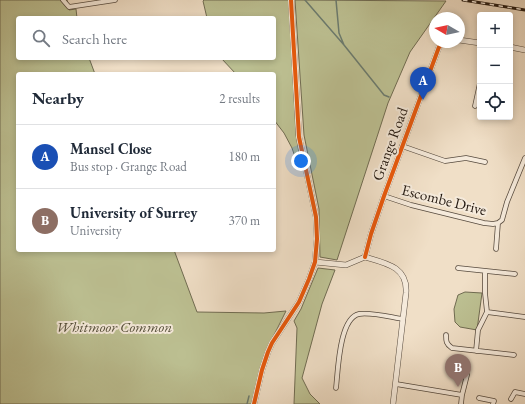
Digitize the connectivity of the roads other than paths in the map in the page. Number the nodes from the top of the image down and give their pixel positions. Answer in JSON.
{"nodes":[{"id":1,"x":63,"y":0,"type":"edge"},
{"id":2,"x":115,"y":0,"type":"edge"},
{"id":3,"x":291,"y":0,"type":"edge"},
{"id":4,"x":465,"y":41,"type":"edge"},
{"id":5,"x":477,"y":42,"type":"edge"},
{"id":6,"x":439,"y":48,"type":"edge"},
{"id":7,"x":513,"y":48,"type":"edge"},
{"id":8,"x":525,"y":50,"type":"edge"},
{"id":9,"x":480,"y":84,"type":"edge"},
{"id":10,"x":475,"y":106,"type":"dead end"},
{"id":11,"x":402,"y":146,"type":"junction"},
{"id":12,"x":525,"y":158,"type":"edge"},
{"id":13,"x":485,"y":162,"type":"dead end"},
{"id":14,"x":384,"y":196,"type":"junction"},
{"id":15,"x":498,"y":223,"type":"junction"},
{"id":16,"x":496,"y":249,"type":"dead end"},
{"id":17,"x":365,"y":257,"type":"junction"},
{"id":18,"x":315,"y":262,"type":"junction"},
{"id":19,"x":458,"y":268,"type":"dead end"},
{"id":20,"x":485,"y":272,"type":"junction"},
{"id":21,"x":515,"y":274,"type":"dead end"},
{"id":22,"x":487,"y":312,"type":"junction"},
{"id":23,"x":525,"y":317,"type":"edge"},
{"id":24,"x":403,"y":319,"type":"junction"},
{"id":25,"x":446,"y":335,"type":"dead end"},
{"id":26,"x":476,"y":351,"type":"junction"},
{"id":27,"x":514,"y":355,"type":"dead end"},
{"id":28,"x":467,"y":374,"type":"dead end"},
{"id":29,"x":396,"y":384,"type":"junction"},
{"id":30,"x":336,"y":388,"type":"dead end"},
{"id":31,"x":525,"y":394,"type":"edge"},
{"id":32,"x":462,"y":395,"type":"junction"},
{"id":33,"x":479,"y":398,"type":"dead end"},
{"id":34,"x":511,"y":399,"type":"dead end"},
{"id":35,"x":254,"y":404,"type":"edge"},
{"id":36,"x":393,"y":404,"type":"edge"},
{"id":37,"x":461,"y":404,"type":"edge"},
{"id":38,"x":493,"y":404,"type":"edge"}],
"edges":[{"from":1,"to":2,"type":"street"},
{"from":3,"to":18,"type":"street"},
{"from":4,"to":5,"type":"street"},
{"from":6,"to":11,"type":"street","name":"Grange Road"},
{"from":7,"to":8,"type":"street"},
{"from":9,"to":10,"type":"street"},
{"from":11,"to":13,"type":"street"},
{"from":11,"to":14,"type":"street","name":"Grange Road"},
{"from":12,"to":15,"type":"street"},
{"from":14,"to":15,"type":"street","name":"Escombe Drive"},
{"from":14,"to":17,"type":"street","name":"Grange Road"},
{"from":15,"to":16,"type":"street"},
{"from":17,"to":18,"type":"street"},
{"from":17,"to":24,"type":"street"},
{"from":18,"to":35,"type":"street"},
{"from":19,"to":20,"type":"street"},
{"from":20,"to":21,"type":"street"},
{"from":20,"to":22,"type":"street"},
{"from":22,"to":23,"type":"street"},
{"from":22,"to":26,"type":"street"},
{"from":24,"to":29,"type":"street"},
{"from":24,"to":30,"type":"street"},
{"from":25,"to":26,"type":"street"},
{"from":26,"to":27,"type":"street"},
{"from":28,"to":32,"type":"street"},
{"from":29,"to":32,"type":"street"},
{"from":29,"to":36,"type":"street"},
{"from":31,"to":34,"type":"street"},
{"from":32,"to":37,"type":"street"},
{"from":33,"to":38,"type":"street"}]}
